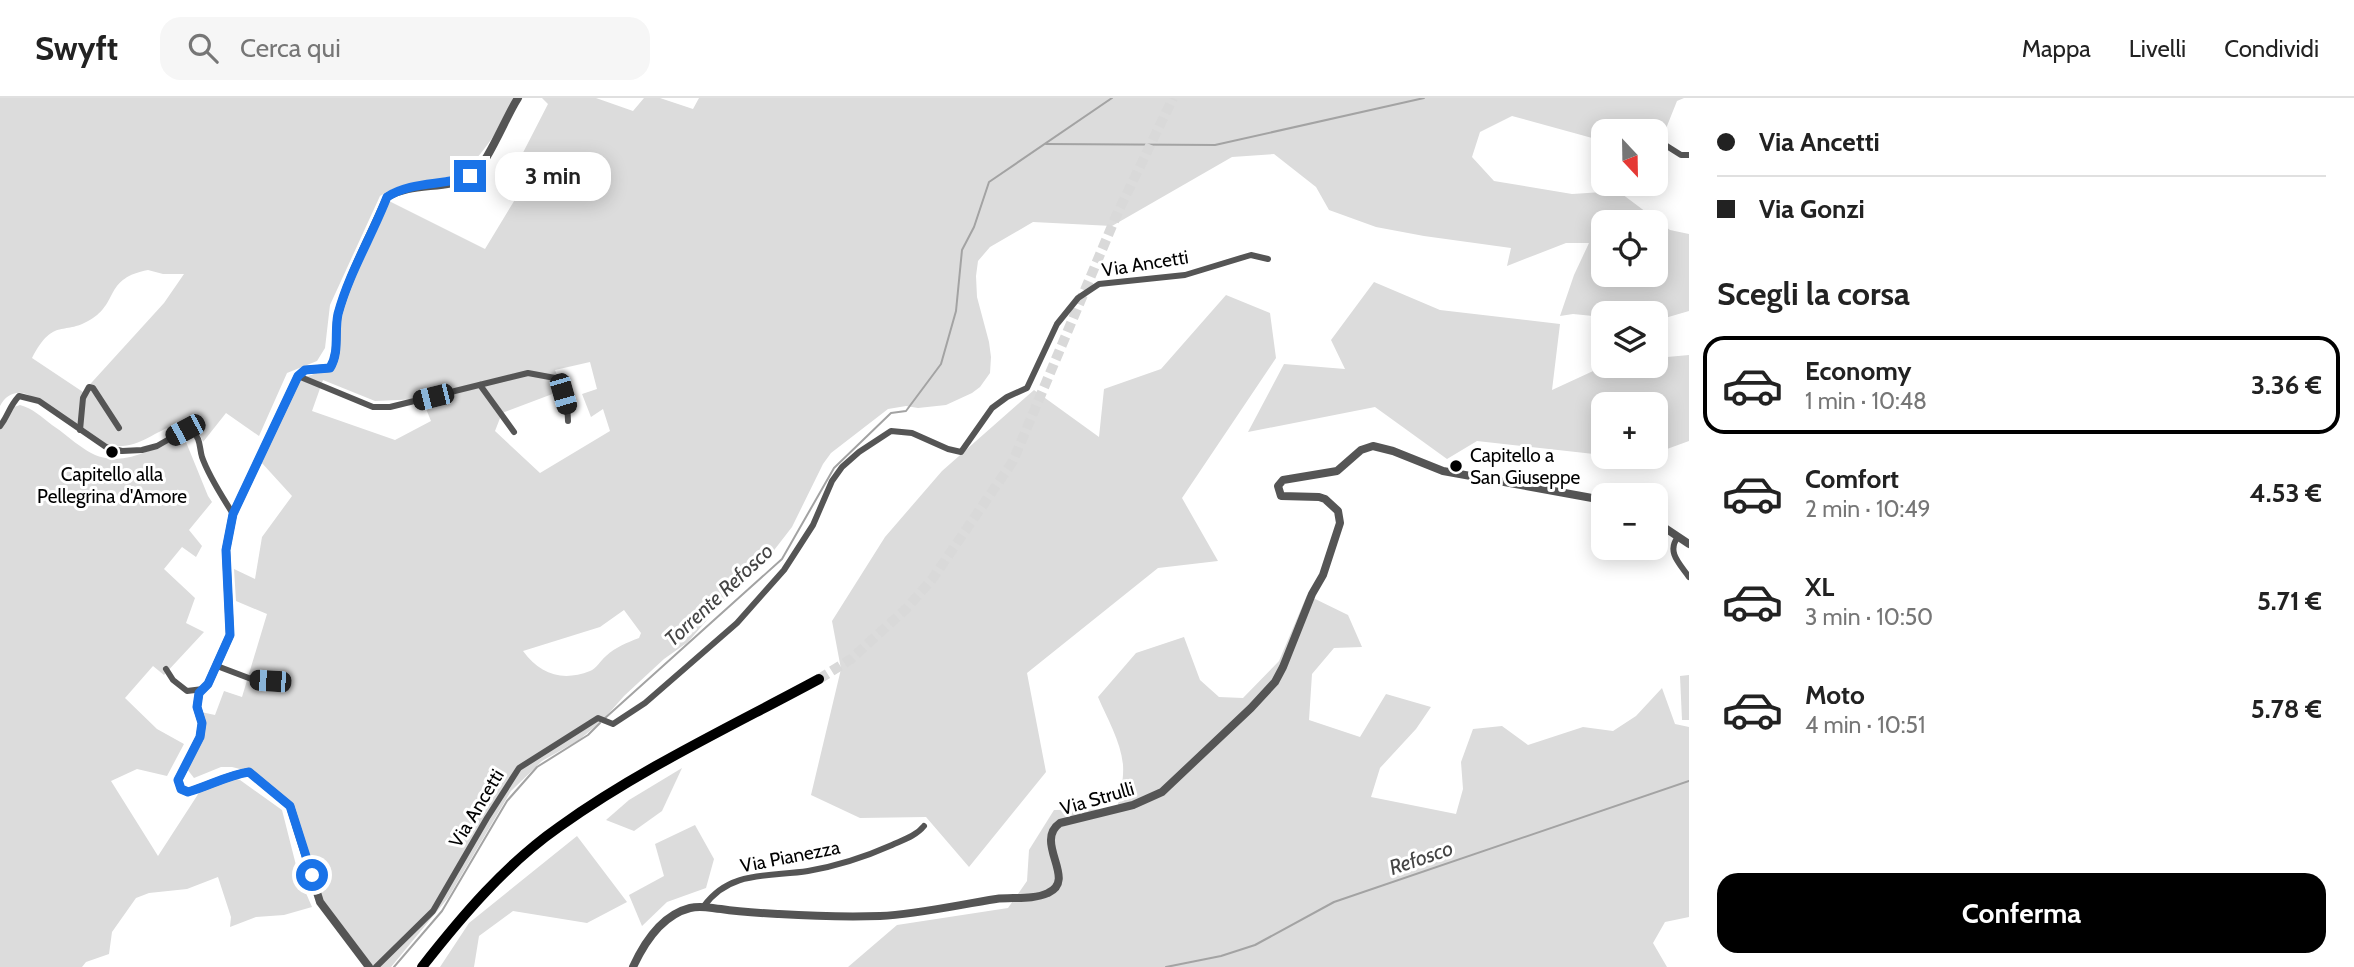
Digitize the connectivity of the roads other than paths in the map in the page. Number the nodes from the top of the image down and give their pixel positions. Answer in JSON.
{"nodes":[{"id":1,"x":519,"y":98,"type":"edge"},
{"id":2,"x":1668,"y":147,"type":"edge"},
{"id":3,"x":1689,"y":155,"type":"edge"},
{"id":4,"x":1268,"y":259,"type":"dead end"},
{"id":5,"x":298,"y":376,"type":"junction"},
{"id":6,"x":480,"y":385,"type":"junction"},
{"id":7,"x":568,"y":421,"type":"dead end"},
{"id":8,"x":0,"y":426,"type":"edge"},
{"id":9,"x":119,"y":428,"type":"dead end"},
{"id":10,"x":80,"y":430,"type":"junction"},
{"id":11,"x":514,"y":432,"type":"dead end"},
{"id":12,"x":1591,"y":498,"type":"edge"},
{"id":13,"x":233,"y":514,"type":"junction"},
{"id":14,"x":1668,"y":530,"type":"edge"},
{"id":15,"x":1678,"y":537,"type":"junction"},
{"id":16,"x":1689,"y":544,"type":"edge"},
{"id":17,"x":1689,"y":577,"type":"edge"},
{"id":18,"x":216,"y":666,"type":"junction"},
{"id":19,"x":166,"y":668,"type":"dead end"},
{"id":20,"x":819,"y":679,"type":"tunnel mouth"},
{"id":21,"x":286,"y":682,"type":"dead end"},
{"id":22,"x":204,"y":688,"type":"junction"},
{"id":23,"x":924,"y":826,"type":"dead end"},
{"id":24,"x":704,"y":906,"type":"junction"},
{"id":25,"x":778,"y":914,"type":"joint"},
{"id":26,"x":369,"y":967,"type":"edge"},
{"id":27,"x":376,"y":967,"type":"edge"},
{"id":28,"x":422,"y":967,"type":"edge"},
{"id":29,"x":633,"y":967,"type":"edge"}],
"edges":[{"from":1,"to":5,"type":"street"},
{"from":2,"to":3,"type":"street"},
{"from":4,"to":27,"type":"street","name":"Via Ancetti"},
{"from":5,"to":6,"type":"street"},
{"from":5,"to":13,"type":"street"},
{"from":6,"to":7,"type":"street"},
{"from":6,"to":11,"type":"street"},
{"from":8,"to":10,"type":"street"},
{"from":9,"to":10,"type":"street"},
{"from":10,"to":13,"type":"street"},
{"from":12,"to":25,"type":"street","name":"Via Strulli"},
{"from":13,"to":18,"type":"street"},
{"from":14,"to":15,"type":"street"},
{"from":15,"to":16,"type":"street"},
{"from":15,"to":17,"type":"street"},
{"from":18,"to":21,"type":"street"},
{"from":18,"to":22,"type":"street"},
{"from":19,"to":22,"type":"street"},
{"from":20,"to":28,"type":"highway"},
{"from":22,"to":26,"type":"street"},
{"from":23,"to":24,"type":"street","name":"Via Pianezza"},
{"from":24,"to":25,"type":"street","name":"Via Pianezza"},
{"from":24,"to":29,"type":"street","name":"Via Pianezza"}]}
